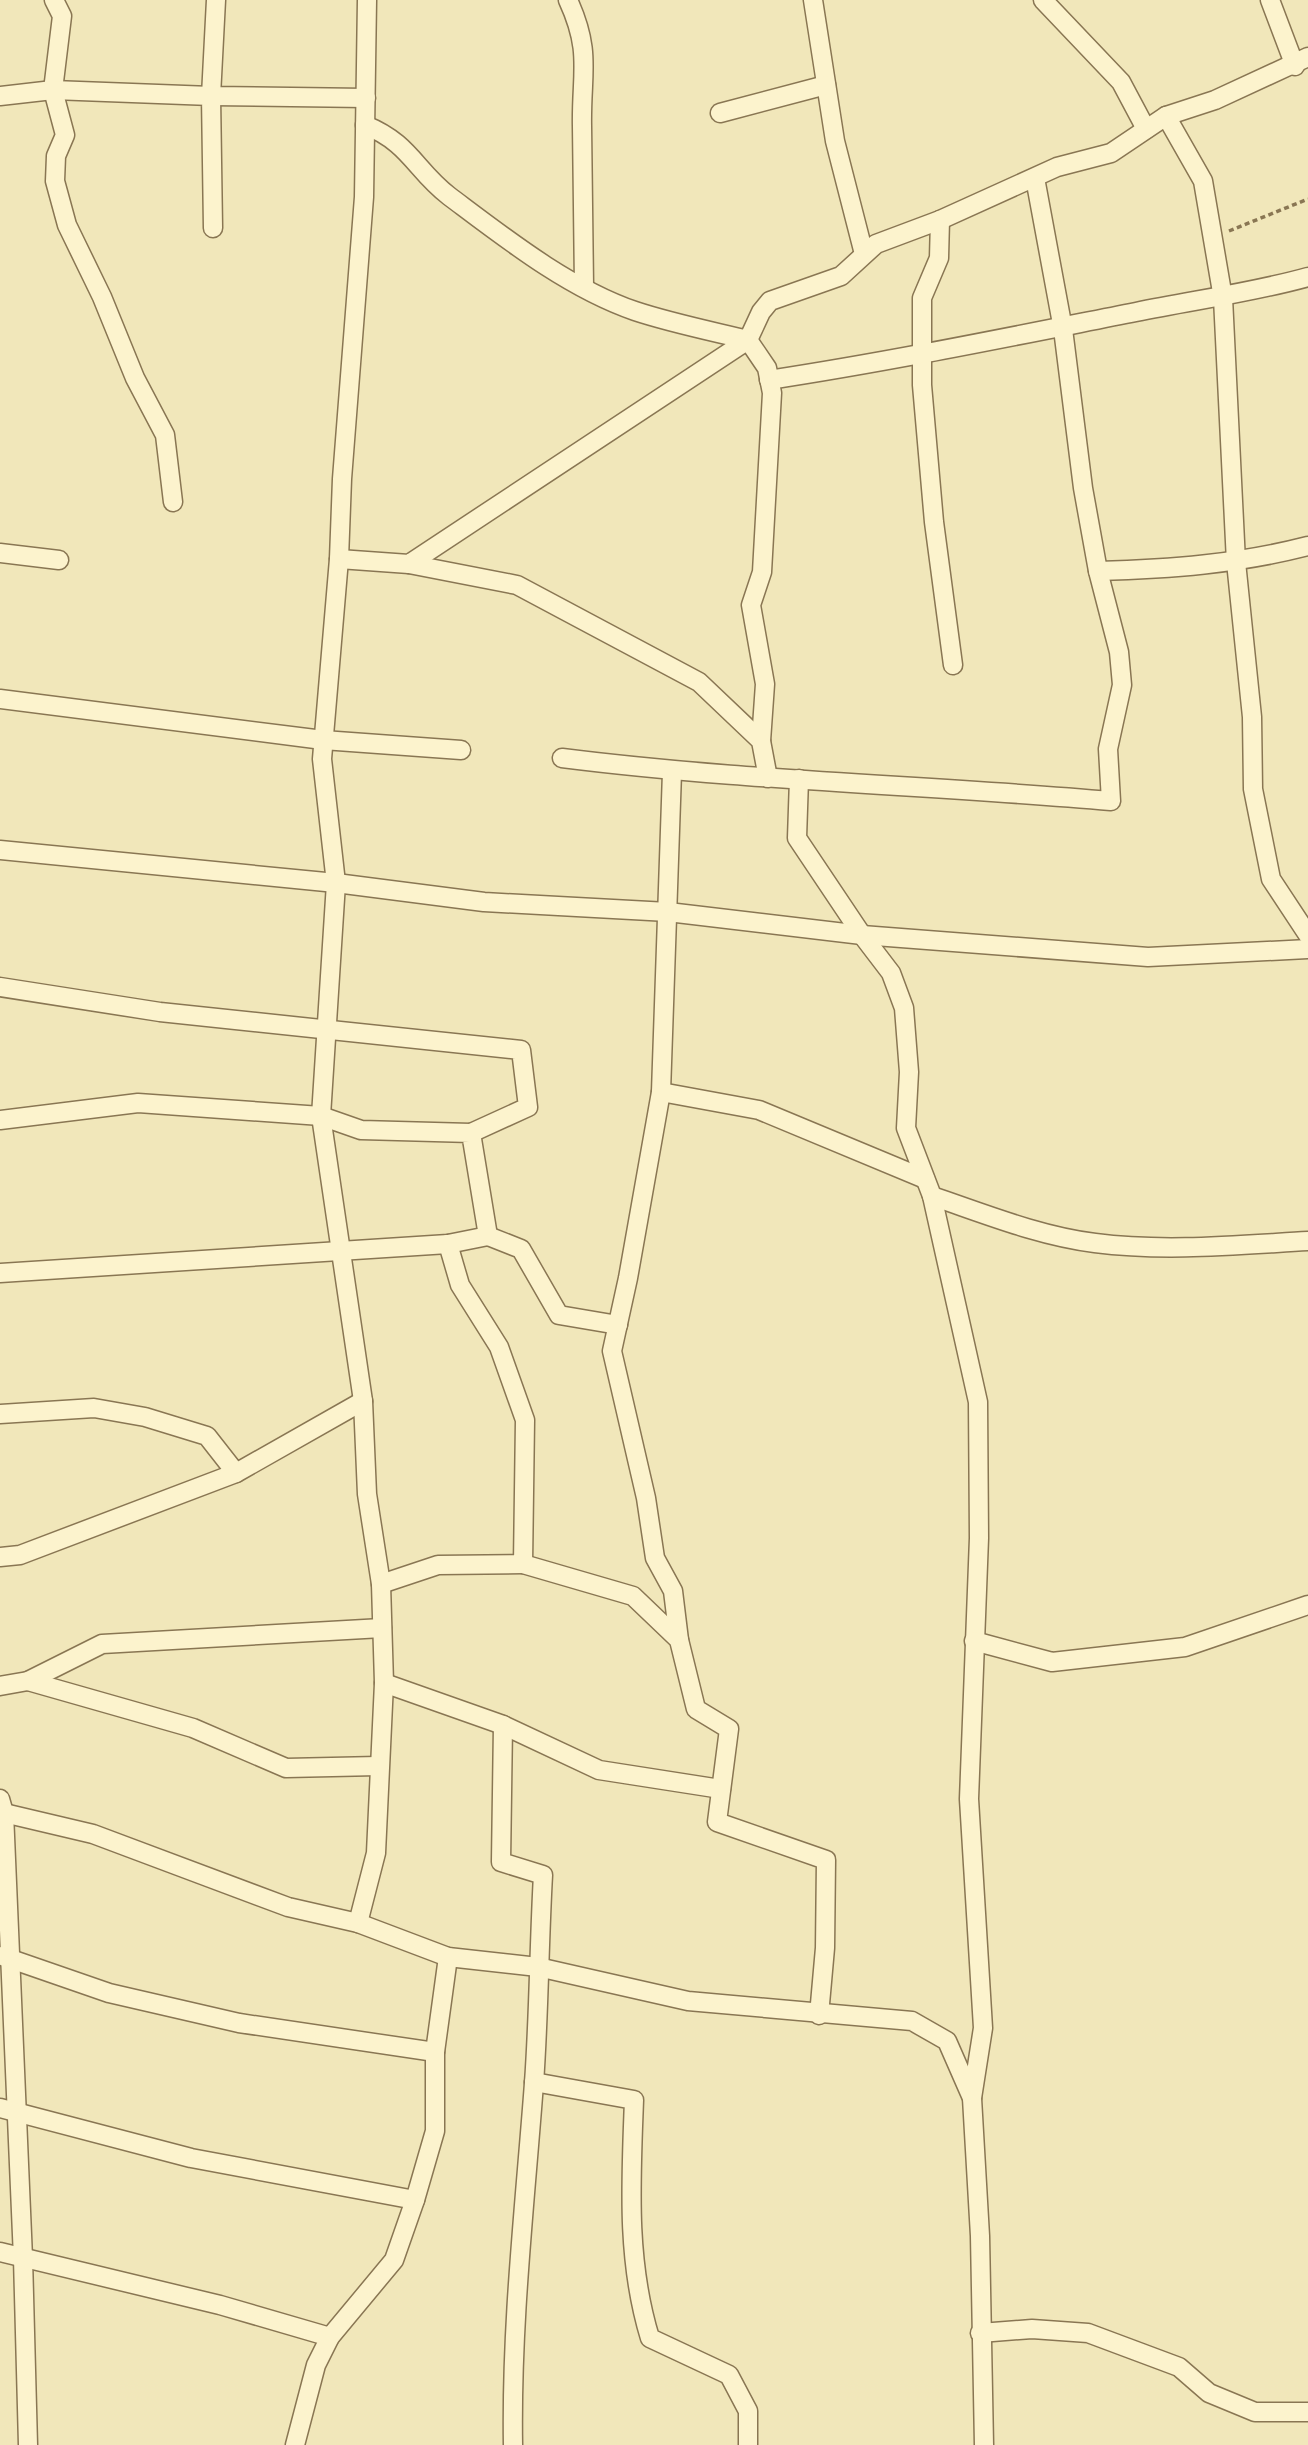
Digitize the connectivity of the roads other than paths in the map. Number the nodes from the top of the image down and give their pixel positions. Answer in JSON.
{"nodes":[{"id":1,"x":216,"y":0,"type":"edge"},
{"id":2,"x":367,"y":0,"type":"edge"},
{"id":3,"x":568,"y":0,"type":"edge"},
{"id":4,"x":813,"y":0,"type":"edge"},
{"id":5,"x":1043,"y":0,"type":"edge"},
{"id":6,"x":1269,"y":0,"type":"edge"},
{"id":7,"x":60,"y":5,"type":"edge"},
{"id":8,"x":1301,"y":62,"type":"edge"},
{"id":9,"x":826,"y":85,"type":"junction"},
{"id":10,"x":53,"y":90,"type":"junction"},
{"id":11,"x":0,"y":96,"type":"edge"},
{"id":12,"x":211,"y":96,"type":"junction"},
{"id":13,"x":366,"y":98,"type":"junction"},
{"id":14,"x":720,"y":113,"type":"dead end"},
{"id":15,"x":1166,"y":116,"type":"junction"},
{"id":16,"x":365,"y":125,"type":"junction"},
{"id":17,"x":1146,"y":129,"type":"junction"},
{"id":18,"x":1035,"y":178,"type":"junction"},
{"id":19,"x":940,"y":220,"type":"junction"},
{"id":20,"x":213,"y":228,"type":"dead end"},
{"id":21,"x":864,"y":254,"type":"junction"},
{"id":22,"x":1308,"y":277,"type":"edge"},
{"id":23,"x":584,"y":287,"type":"junction"},
{"id":24,"x":1223,"y":298,"type":"junction"},
{"id":25,"x":1063,"y":329,"type":"junction"},
{"id":26,"x":748,"y":340,"type":"junction"},
{"id":27,"x":922,"y":356,"type":"junction"},
{"id":28,"x":769,"y":380,"type":"junction"},
{"id":29,"x":173,"y":502,"type":"dead end"},
{"id":30,"x":1308,"y":546,"type":"edge"},
{"id":31,"x":0,"y":553,"type":"edge"},
{"id":32,"x":340,"y":559,"type":"junction"},
{"id":33,"x":59,"y":560,"type":"dead end"},
{"id":34,"x":1236,"y":562,"type":"junction"},
{"id":35,"x":409,"y":564,"type":"junction"},
{"id":36,"x":1098,"y":571,"type":"junction"},
{"id":37,"x":953,"y":665,"type":"dead end"},
{"id":38,"x":0,"y":699,"type":"edge"},
{"id":39,"x":323,"y":740,"type":"junction"},
{"id":40,"x":761,"y":741,"type":"junction"},
{"id":41,"x":461,"y":750,"type":"dead end"},
{"id":42,"x":562,"y":758,"type":"dead end"},
{"id":43,"x":672,"y":772,"type":"junction"},
{"id":44,"x":768,"y":778,"type":"junction"},
{"id":45,"x":799,"y":779,"type":"junction"},
{"id":46,"x":0,"y":850,"type":"edge"},
{"id":47,"x":336,"y":883,"type":"junction"},
{"id":48,"x":668,"y":912,"type":"junction"},
{"id":49,"x":862,"y":935,"type":"junction"},
{"id":50,"x":1308,"y":935,"type":"edge"},
{"id":51,"x":1308,"y":949,"type":"edge"},
{"id":52,"x":0,"y":987,"type":"edge"},
{"id":53,"x":328,"y":1032,"type":"junction"},
{"id":54,"x":661,"y":1092,"type":"junction"},
{"id":55,"x":321,"y":1116,"type":"junction"},
{"id":56,"x":0,"y":1119,"type":"edge"},
{"id":57,"x":471,"y":1133,"type":"junction"},
{"id":58,"x":925,"y":1179,"type":"junction"},
{"id":59,"x":932,"y":1196,"type":"junction"},
{"id":60,"x":488,"y":1236,"type":"junction"},
{"id":61,"x":1308,"y":1241,"type":"edge"},
{"id":62,"x":448,"y":1244,"type":"junction"},
{"id":63,"x":342,"y":1249,"type":"junction"},
{"id":64,"x":0,"y":1273,"type":"edge"},
{"id":65,"x":618,"y":1325,"type":"junction"},
{"id":66,"x":363,"y":1401,"type":"junction"},
{"id":67,"x":0,"y":1414,"type":"edge"},
{"id":68,"x":236,"y":1473,"type":"junction"},
{"id":69,"x":0,"y":1557,"type":"edge"},
{"id":70,"x":523,"y":1564,"type":"junction"},
{"id":71,"x":381,"y":1584,"type":"junction"},
{"id":72,"x":1308,"y":1605,"type":"edge"},
{"id":73,"x":382,"y":1628,"type":"junction"},
{"id":74,"x":679,"y":1640,"type":"junction"},
{"id":75,"x":974,"y":1641,"type":"junction"},
{"id":76,"x":28,"y":1681,"type":"junction"},
{"id":77,"x":384,"y":1683,"type":"junction"},
{"id":78,"x":0,"y":1686,"type":"edge"},
{"id":79,"x":503,"y":1725,"type":"junction"},
{"id":80,"x":378,"y":1766,"type":"junction"},
{"id":81,"x":721,"y":1789,"type":"junction"},
{"id":82,"x":2,"y":1806,"type":"edge"},
{"id":83,"x":358,"y":1923,"type":"junction"},
{"id":84,"x":5,"y":1956,"type":"edge"},
{"id":85,"x":447,"y":1957,"type":"junction"},
{"id":86,"x":538,"y":1967,"type":"junction"},
{"id":87,"x":819,"y":2015,"type":"junction"},
{"id":88,"x":435,"y":2052,"type":"junction"},
{"id":89,"x":534,"y":2082,"type":"junction"},
{"id":90,"x":972,"y":2098,"type":"junction"},
{"id":91,"x":9,"y":2110,"type":"edge"},
{"id":92,"x":415,"y":2200,"type":"junction"},
{"id":93,"x":0,"y":2252,"type":"edge"},
{"id":94,"x":23,"y":2258,"type":"junction"},
{"id":95,"x":980,"y":2333,"type":"junction"},
{"id":96,"x":330,"y":2337,"type":"junction"},
{"id":97,"x":1308,"y":2412,"type":"edge"},
{"id":98,"x":28,"y":2445,"type":"edge"},
{"id":99,"x":295,"y":2445,"type":"edge"},
{"id":100,"x":513,"y":2445,"type":"edge"},
{"id":101,"x":748,"y":2445,"type":"edge"},
{"id":102,"x":984,"y":2445,"type":"edge"}],
"edges":[{"from":1,"to":12,"type":"street"},
{"from":2,"to":13,"type":"street"},
{"from":3,"to":23,"type":"street"},
{"from":4,"to":9,"type":"street"},
{"from":5,"to":17,"type":"street"},
{"from":6,"to":8,"type":"street"},
{"from":7,"to":10,"type":"street"},
{"from":8,"to":15,"type":"street"},
{"from":9,"to":14,"type":"street"},
{"from":9,"to":21,"type":"street"},
{"from":10,"to":11,"type":"street"},
{"from":10,"to":12,"type":"street"},
{"from":10,"to":29,"type":"street"},
{"from":12,"to":13,"type":"street"},
{"from":12,"to":20,"type":"street"},
{"from":13,"to":16,"type":"street"},
{"from":15,"to":17,"type":"street"},
{"from":15,"to":24,"type":"street"},
{"from":16,"to":23,"type":"street"},
{"from":16,"to":32,"type":"street"},
{"from":17,"to":18,"type":"street"},
{"from":18,"to":19,"type":"street"},
{"from":18,"to":25,"type":"street"},
{"from":19,"to":21,"type":"street"},
{"from":19,"to":27,"type":"street"},
{"from":21,"to":26,"type":"street"},
{"from":22,"to":24,"type":"street"},
{"from":23,"to":26,"type":"street"},
{"from":24,"to":25,"type":"street"},
{"from":24,"to":34,"type":"street"},
{"from":25,"to":27,"type":"street"},
{"from":25,"to":36,"type":"street"},
{"from":26,"to":28,"type":"street"},
{"from":26,"to":35,"type":"street"},
{"from":27,"to":28,"type":"street"},
{"from":27,"to":37,"type":"street"},
{"from":28,"to":40,"type":"street"},
{"from":30,"to":34,"type":"street"},
{"from":31,"to":33,"type":"street"},
{"from":32,"to":35,"type":"street"},
{"from":32,"to":39,"type":"street"},
{"from":34,"to":36,"type":"street"},
{"from":34,"to":50,"type":"street"},
{"from":35,"to":40,"type":"street"},
{"from":36,"to":45,"type":"street"},
{"from":38,"to":39,"type":"street"},
{"from":39,"to":41,"type":"street"},
{"from":39,"to":47,"type":"street"},
{"from":40,"to":44,"type":"street"},
{"from":42,"to":43,"type":"street"},
{"from":43,"to":44,"type":"street"},
{"from":43,"to":48,"type":"street"},
{"from":44,"to":45,"type":"street"},
{"from":45,"to":49,"type":"street"},
{"from":46,"to":47,"type":"street"},
{"from":47,"to":48,"type":"street"},
{"from":47,"to":53,"type":"street"},
{"from":48,"to":49,"type":"street"},
{"from":48,"to":54,"type":"street"},
{"from":49,"to":51,"type":"street"},
{"from":49,"to":58,"type":"street"},
{"from":52,"to":53,"type":"street"},
{"from":53,"to":55,"type":"street"},
{"from":53,"to":57,"type":"street"},
{"from":54,"to":58,"type":"street"},
{"from":54,"to":65,"type":"street"},
{"from":55,"to":56,"type":"street"},
{"from":55,"to":57,"type":"street"},
{"from":55,"to":63,"type":"street"},
{"from":57,"to":60,"type":"street"},
{"from":58,"to":59,"type":"street"},
{"from":59,"to":61,"type":"street"},
{"from":59,"to":75,"type":"street"},
{"from":60,"to":62,"type":"street"},
{"from":60,"to":65,"type":"street"},
{"from":62,"to":63,"type":"street"},
{"from":62,"to":70,"type":"street"},
{"from":63,"to":64,"type":"street"},
{"from":63,"to":66,"type":"street"},
{"from":65,"to":74,"type":"street"},
{"from":66,"to":68,"type":"street"},
{"from":66,"to":71,"type":"street"},
{"from":67,"to":68,"type":"street"},
{"from":68,"to":69,"type":"street"},
{"from":70,"to":71,"type":"street"},
{"from":70,"to":74,"type":"street"},
{"from":71,"to":73,"type":"street"},
{"from":72,"to":75,"type":"street"},
{"from":73,"to":76,"type":"street"},
{"from":73,"to":77,"type":"street"},
{"from":74,"to":81,"type":"street"},
{"from":75,"to":90,"type":"street"},
{"from":76,"to":78,"type":"street"},
{"from":76,"to":80,"type":"street"},
{"from":77,"to":79,"type":"street"},
{"from":77,"to":80,"type":"street"},
{"from":79,"to":81,"type":"street"},
{"from":79,"to":86,"type":"street"},
{"from":80,"to":83,"type":"street"},
{"from":81,"to":87,"type":"street"},
{"from":82,"to":83,"type":"street"},
{"from":82,"to":84,"type":"street"},
{"from":83,"to":85,"type":"street"},
{"from":84,"to":88,"type":"street"},
{"from":84,"to":91,"type":"street"},
{"from":85,"to":86,"type":"street"},
{"from":85,"to":88,"type":"street"},
{"from":86,"to":87,"type":"street"},
{"from":86,"to":89,"type":"street"},
{"from":87,"to":90,"type":"street"},
{"from":88,"to":92,"type":"street"},
{"from":89,"to":100,"type":"street"},
{"from":89,"to":101,"type":"street"},
{"from":90,"to":95,"type":"street"},
{"from":91,"to":92,"type":"street"},
{"from":91,"to":94,"type":"street"},
{"from":92,"to":96,"type":"street"},
{"from":93,"to":94,"type":"street"},
{"from":94,"to":96,"type":"street"},
{"from":94,"to":98,"type":"street"},
{"from":95,"to":97,"type":"street"},
{"from":95,"to":102,"type":"street"},
{"from":96,"to":99,"type":"street"}]}
